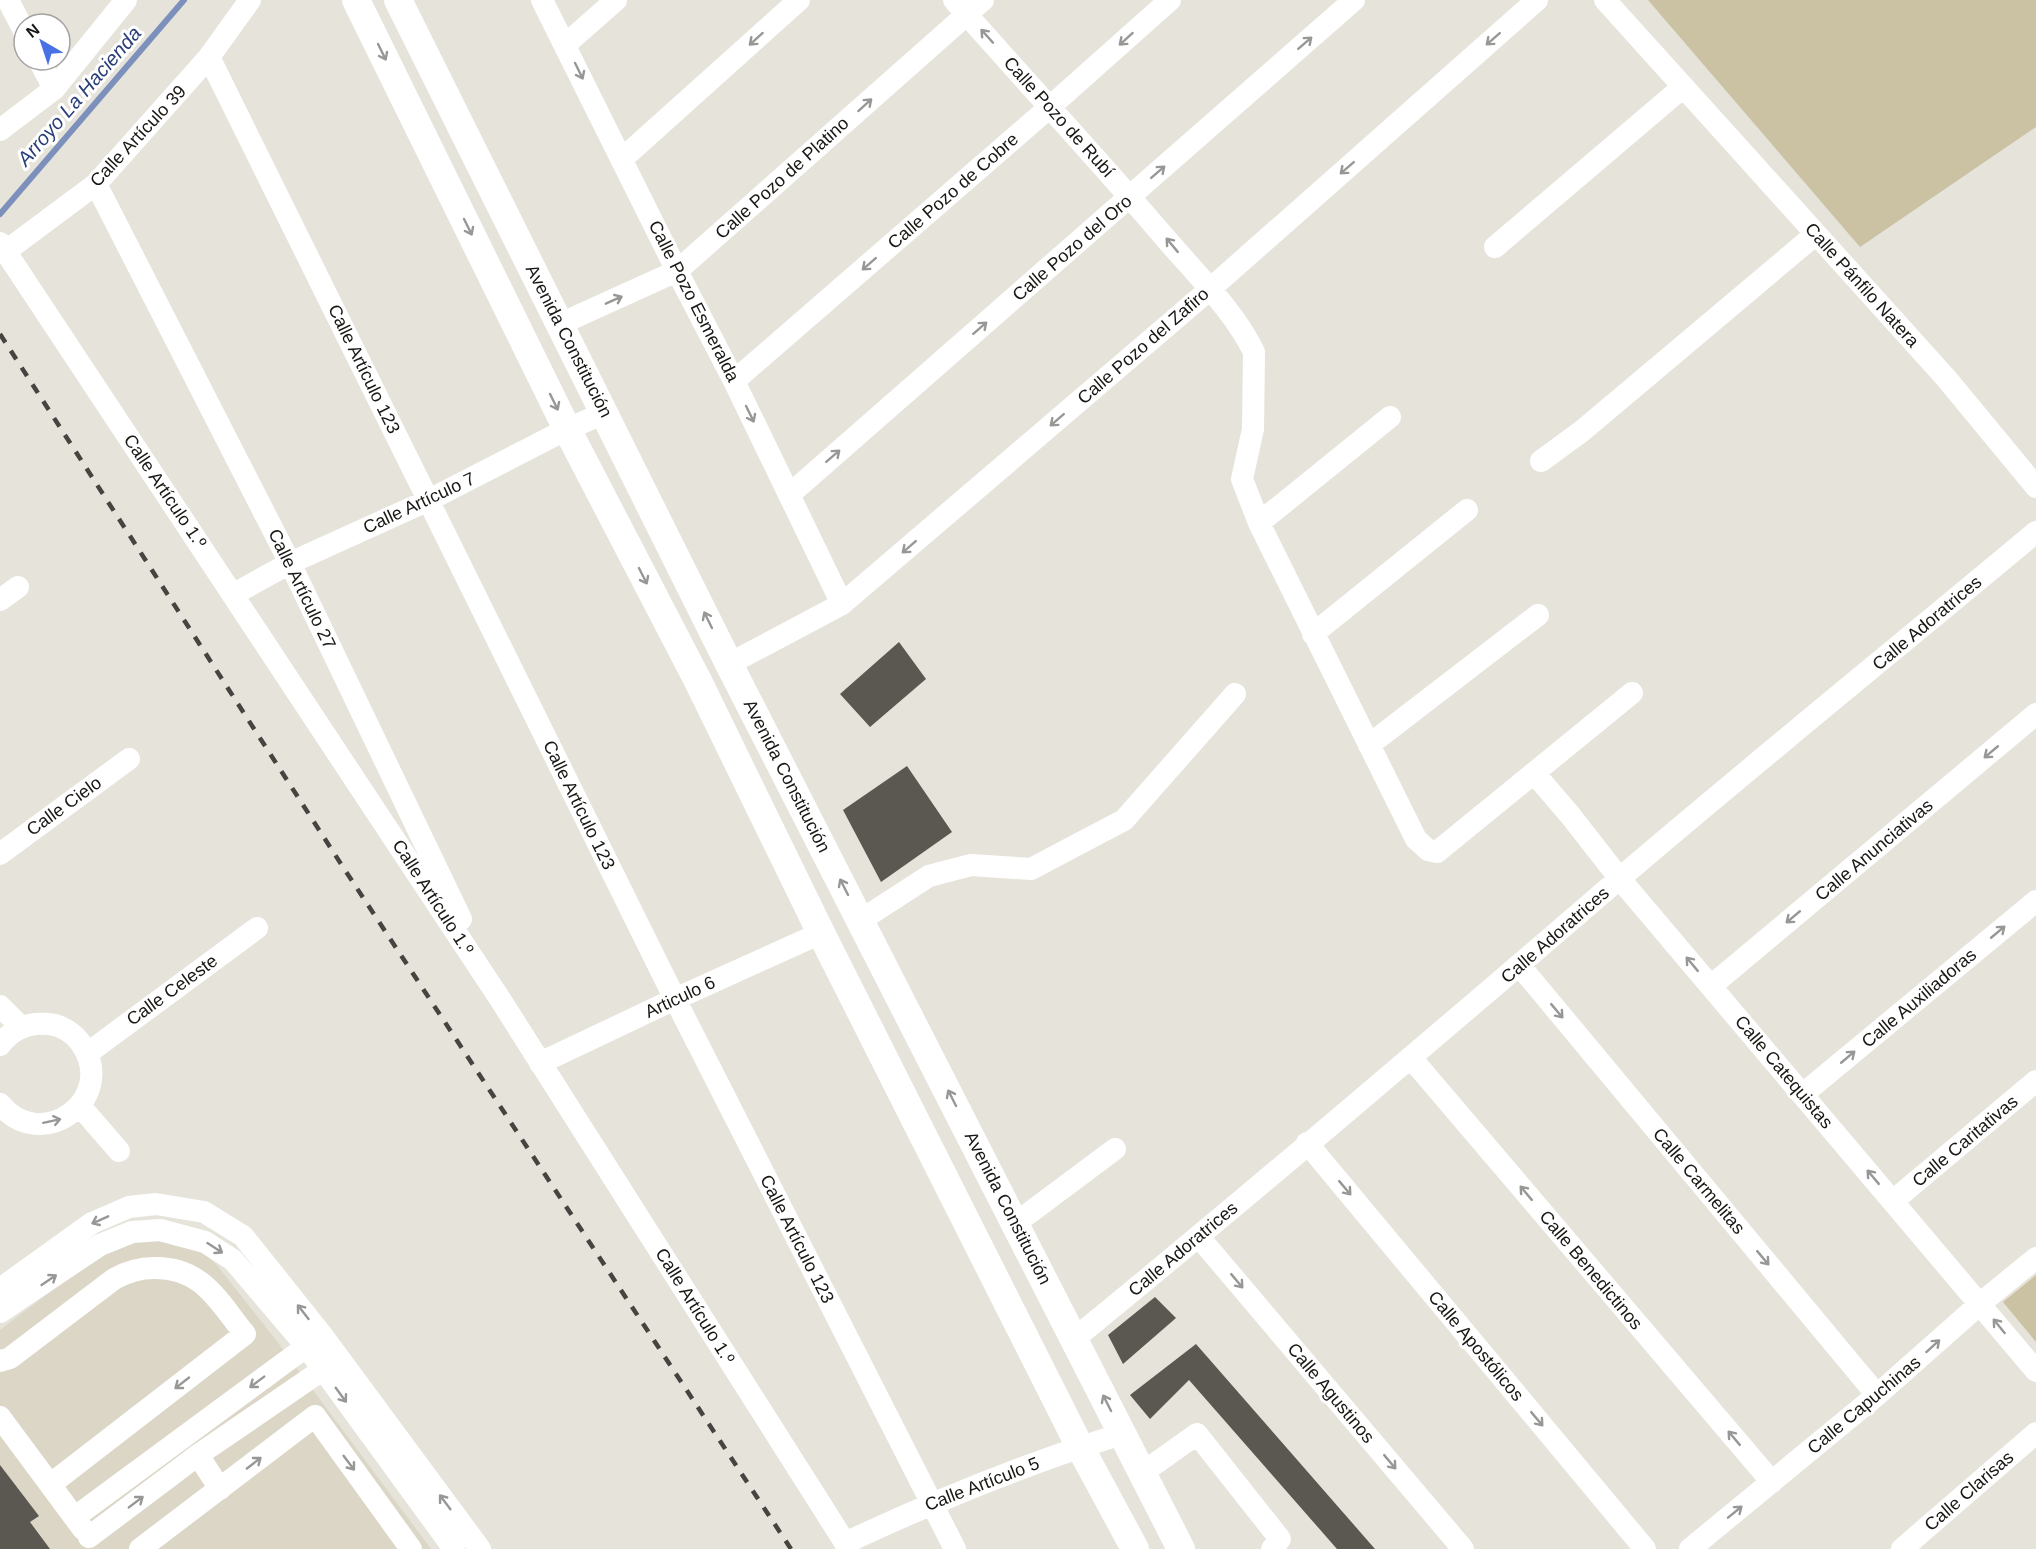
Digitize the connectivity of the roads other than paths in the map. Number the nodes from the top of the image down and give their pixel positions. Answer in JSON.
{"nodes":[{"id":1,"x":126,"y":0,"type":"edge"},
{"id":2,"x":250,"y":0,"type":"edge"},
{"id":3,"x":356,"y":0,"type":"edge"},
{"id":4,"x":398,"y":0,"type":"edge"},
{"id":5,"x":542,"y":0,"type":"edge"},
{"id":6,"x":616,"y":0,"type":"edge"},
{"id":7,"x":799,"y":0,"type":"edge"},
{"id":8,"x":1170,"y":0,"type":"edge"},
{"id":9,"x":1354,"y":0,"type":"edge"},
{"id":10,"x":1537,"y":0,"type":"edge"},
{"id":11,"x":1605,"y":0,"type":"edge"},
{"id":12,"x":968,"y":5,"type":"edge"},
{"id":13,"x":566,"y":44,"type":"junction"},
{"id":14,"x":209,"y":57,"type":"junction"},
{"id":15,"x":45,"y":72,"type":"edge"},
{"id":16,"x":1683,"y":87,"type":"junction"},
{"id":17,"x":54,"y":89,"type":"junction"},
{"id":18,"x":1051,"y":106,"type":"junction"},
{"id":19,"x":0,"y":130,"type":"edge"},
{"id":20,"x":622,"y":159,"type":"junction"},
{"id":21,"x":96,"y":184,"type":"junction"},
{"id":22,"x":1130,"y":196,"type":"junction"},
{"id":23,"x":1816,"y":234,"type":"junction"},
{"id":24,"x":3,"y":247,"type":"edge"},
{"id":25,"x":1495,"y":247,"type":"dead end"},
{"id":26,"x":677,"y":271,"type":"junction"},
{"id":27,"x":1209,"y":290,"type":"junction"},
{"id":28,"x":560,"y":324,"type":"junction"},
{"id":29,"x":734,"y":381,"type":"junction"},
{"id":30,"x":605,"y":413,"type":"junction"},
{"id":31,"x":1390,"y":417,"type":"dead end"},
{"id":32,"x":567,"y":429,"type":"junction"},
{"id":33,"x":1541,"y":461,"type":"dead end"},
{"id":34,"x":2036,"y":487,"type":"edge"},
{"id":35,"x":789,"y":495,"type":"junction"},
{"id":36,"x":429,"y":500,"type":"junction"},
{"id":37,"x":1467,"y":510,"type":"dead end"},
{"id":38,"x":1258,"y":523,"type":"junction"},
{"id":39,"x":2036,"y":532,"type":"edge"},
{"id":40,"x":290,"y":563,"type":"junction"},
{"id":41,"x":18,"y":587,"type":"dead end"},
{"id":42,"x":234,"y":594,"type":"junction"},
{"id":43,"x":0,"y":600,"type":"edge"},
{"id":44,"x":842,"y":604,"type":"junction"},
{"id":45,"x":1538,"y":615,"type":"dead end"},
{"id":46,"x":1313,"y":634,"type":"junction"},
{"id":47,"x":729,"y":664,"type":"junction"},
{"id":48,"x":1632,"y":693,"type":"dead end"},
{"id":49,"x":1235,"y":694,"type":"dead end"},
{"id":50,"x":2036,"y":714,"type":"edge"},
{"id":51,"x":1369,"y":745,"type":"junction"},
{"id":52,"x":129,"y":759,"type":"dead end"},
{"id":53,"x":1534,"y":773,"type":"junction"},
{"id":54,"x":0,"y":854,"type":"edge"},
{"id":55,"x":1620,"y":879,"type":"junction"},
{"id":56,"x":2036,"y":901,"type":"edge"},
{"id":57,"x":861,"y":920,"type":"junction"},
{"id":58,"x":257,"y":928,"type":"dead end"},
{"id":59,"x":821,"y":933,"type":"junction"},
{"id":60,"x":1520,"y":966,"type":"junction"},
{"id":61,"x":1711,"y":986,"type":"junction"},
{"id":62,"x":500,"y":999,"type":"junction"},
{"id":63,"x":675,"y":999,"type":"junction"},
{"id":64,"x":0,"y":1006,"type":"edge"},
{"id":65,"x":21,"y":1027,"type":"junction"},
{"id":66,"x":0,"y":1045,"type":"edge"},
{"id":67,"x":88,"y":1053,"type":"junction"},
{"id":68,"x":1411,"y":1058,"type":"junction"},
{"id":69,"x":540,"y":1063,"type":"junction"},
{"id":70,"x":2036,"y":1081,"type":"edge"},
{"id":71,"x":1803,"y":1094,"type":"junction"},
{"id":72,"x":80,"y":1106,"type":"junction"},
{"id":73,"x":4,"y":1114,"type":"edge"},
{"id":74,"x":1307,"y":1143,"type":"junction"},
{"id":75,"x":1115,"y":1149,"type":"dead end"},
{"id":76,"x":119,"y":1151,"type":"dead end"},
{"id":77,"x":1893,"y":1200,"type":"junction"},
{"id":78,"x":1016,"y":1223,"type":"junction"},
{"id":79,"x":1199,"y":1236,"type":"junction"},
{"id":80,"x":2036,"y":1258,"type":"edge"},
{"id":81,"x":0,"y":1289,"type":"edge"},
{"id":82,"x":1981,"y":1304,"type":"junction"},
{"id":83,"x":0,"y":1312,"type":"edge"},
{"id":84,"x":1074,"y":1339,"type":"junction"},
{"id":85,"x":314,"y":1340,"type":"junction"},
{"id":86,"x":0,"y":1361,"type":"edge"},
{"id":87,"x":331,"y":1364,"type":"junction"},
{"id":88,"x":2036,"y":1371,"type":"edge"},
{"id":89,"x":1877,"y":1395,"type":"junction"},
{"id":90,"x":0,"y":1417,"type":"edge"},
{"id":91,"x":2036,"y":1433,"type":"edge"},
{"id":92,"x":1122,"y":1434,"type":"junction"},
{"id":93,"x":1080,"y":1447,"type":"junction"},
{"id":94,"x":198,"y":1455,"type":"junction"},
{"id":95,"x":1142,"y":1473,"type":"junction"},
{"id":96,"x":1772,"y":1482,"type":"junction"},
{"id":97,"x":51,"y":1484,"type":"junction"},
{"id":98,"x":220,"y":1489,"type":"junction"},
{"id":99,"x":932,"y":1502,"type":"junction"},
{"id":100,"x":75,"y":1517,"type":"junction"},
{"id":101,"x":93,"y":1543,"type":"edge"},
{"id":102,"x":847,"y":1546,"type":"edge"},
{"id":103,"x":140,"y":1549,"type":"edge"},
{"id":104,"x":411,"y":1549,"type":"edge"},
{"id":105,"x":454,"y":1549,"type":"edge"},
{"id":106,"x":480,"y":1549,"type":"edge"},
{"id":107,"x":955,"y":1549,"type":"edge"},
{"id":108,"x":1135,"y":1549,"type":"edge"},
{"id":109,"x":1181,"y":1549,"type":"edge"},
{"id":110,"x":1272,"y":1549,"type":"edge"},
{"id":111,"x":1463,"y":1549,"type":"edge"},
{"id":112,"x":1645,"y":1549,"type":"edge"},
{"id":113,"x":1690,"y":1549,"type":"edge"},
{"id":114,"x":1902,"y":1549,"type":"edge"}],
"edges":[{"from":1,"to":17,"type":"street"},
{"from":2,"to":14,"type":"street","name":"Calle Artículo 39"},
{"from":3,"to":32,"type":"main road","name":"Avenida Constitución","one_way":true},
{"from":4,"to":28,"type":"main road","name":"Avenida Constitución"},
{"from":5,"to":13,"type":"street","name":"Calle Pozo Esmeralda"},
{"from":6,"to":13,"type":"street"},
{"from":7,"to":20,"type":"street","one_way":true},
{"from":8,"to":18,"type":"street","name":"Calle Pozo de Cobre","one_way":true},
{"from":22,"to":9,"type":"street","name":"Calle Pozo del Oro","one_way":true},
{"from":10,"to":27,"type":"street","name":"Calle Pozo del Zafiro","one_way":true},
{"from":11,"to":16,"type":"street","name":"Calle Pánfilo Natera"},
{"from":18,"to":12,"type":"street","name":"Calle Pozo de Rubí","one_way":true},
{"from":26,"to":12,"type":"street","name":"Calle Pozo de Platino","one_way":true},
{"from":13,"to":20,"type":"street","name":"Calle Pozo Esmeralda","one_way":true},
{"from":14,"to":21,"type":"street","name":"Calle Artículo 39"},
{"from":14,"to":36,"type":"street","name":"Calle Artículo 123"},
{"from":15,"to":17,"type":"street"},
{"from":16,"to":23,"type":"street","name":"Calle Pánfilo Natera"},
{"from":16,"to":25,"type":"street"},
{"from":17,"to":19,"type":"street"},
{"from":18,"to":22,"type":"street","name":"Calle Pozo de Rubí"},
{"from":18,"to":29,"type":"street","name":"Calle Pozo de Cobre","one_way":true},
{"from":20,"to":26,"type":"street","name":"Calle Pozo Esmeralda"},
{"from":21,"to":24,"type":"street","name":"Calle Artículo 39"},
{"from":21,"to":40,"type":"street","name":"Calle Artículo 27"},
{"from":27,"to":22,"type":"street","name":"Calle Pozo de Rubí","one_way":true},
{"from":35,"to":22,"type":"street","name":"Calle Pozo del Oro","one_way":true},
{"from":23,"to":33,"type":"street"},
{"from":23,"to":34,"type":"street","name":"Calle Pánfilo Natera"},
{"from":24,"to":42,"type":"street","name":"Calle Artículo 1.º"},
{"from":28,"to":26,"type":"street","name":"Calle Pozo de Platino","one_way":true},
{"from":26,"to":29,"type":"street","name":"Calle Pozo Esmeralda"},
{"from":27,"to":38,"type":"street","name":"Calle Pozo de Rubí"},
{"from":27,"to":44,"type":"street","name":"Calle Pozo del Zafiro","one_way":true},
{"from":28,"to":30,"type":"main road","name":"Avenida Constitución"},
{"from":29,"to":35,"type":"street","name":"Calle Pozo Esmeralda","one_way":true},
{"from":30,"to":32,"type":"street","name":"Calle Artículo 7"},
{"from":47,"to":30,"type":"main road","name":"Avenida Constitución","one_way":true},
{"from":31,"to":38,"type":"street"},
{"from":32,"to":36,"type":"street","name":"Calle Artículo 7"},
{"from":32,"to":59,"type":"main road","name":"Avenida Constitución","one_way":true},
{"from":35,"to":44,"type":"street","name":"Calle Pozo Esmeralda"},
{"from":36,"to":40,"type":"street","name":"Calle Artículo 7"},
{"from":36,"to":63,"type":"street","name":"Calle Artículo 123"},
{"from":37,"to":46,"type":"street"},
{"from":38,"to":46,"type":"street","name":"Calle Pozo de Rubí"},
{"from":39,"to":55,"type":"street","name":"Calle Adoratrices"},
{"from":40,"to":42,"type":"street","name":"Calle Artículo 7"},
{"from":40,"to":62,"type":"street","name":"Calle Artículo 27"},
{"from":41,"to":43,"type":"street"},
{"from":42,"to":62,"type":"street","name":"Calle Artículo 1.º"},
{"from":44,"to":47,"type":"street","name":"Calle Pozo del Zafiro"},
{"from":45,"to":51,"type":"street"},
{"from":46,"to":51,"type":"street","name":"Calle Pozo de Rubí"},
{"from":57,"to":47,"type":"main road","name":"Avenida Constitución","one_way":true},
{"from":48,"to":53,"type":"street"},
{"from":49,"to":57,"type":"street"},
{"from":50,"to":61,"type":"street","name":"Calle Anunciativas","one_way":true},
{"from":51,"to":53,"type":"street","name":"Calle Pozo de Rubí"},
{"from":52,"to":54,"type":"street","name":"Calle Cielo"},
{"from":53,"to":55,"type":"street","name":"Calle Catequistas"},
{"from":55,"to":60,"type":"street","name":"Calle Adoratrices"},
{"from":61,"to":55,"type":"street","name":"Calle Catequistas","one_way":true},
{"from":71,"to":56,"type":"street","name":"Calle Auxiliadoras","one_way":true},
{"from":78,"to":57,"type":"main road","name":"Avenida Constitución","one_way":true},
{"from":58,"to":67,"type":"street","name":"Calle Celeste"},
{"from":59,"to":63,"type":"street","name":"Articulo 6"},
{"from":59,"to":93,"type":"main road","name":"Avenida Constitución"},
{"from":60,"to":68,"type":"street","name":"Calle Adoratrices"},
{"from":60,"to":89,"type":"street","name":"Calle Carmelitas","one_way":true},
{"from":61,"to":71,"type":"street","name":"Calle Catequistas"},
{"from":62,"to":69,"type":"street","name":"Calle Artículo 1.º"},
{"from":63,"to":69,"type":"street","name":"Articulo 6"},
{"from":63,"to":99,"type":"street","name":"Calle Artículo 123"},
{"from":64,"to":65,"type":"street"},
{"from":65,"to":66,"type":"street"},
{"from":65,"to":67,"type":"street"},
{"from":67,"to":72,"type":"street"},
{"from":68,"to":74,"type":"street","name":"Calle Adoratrices"},
{"from":96,"to":68,"type":"street","name":"Calle Benedictinos","one_way":true},
{"from":69,"to":102,"type":"street","name":"Calle Artículo 1.º"},
{"from":70,"to":77,"type":"street","name":"Calle Caritativas"},
{"from":77,"to":71,"type":"street","name":"Calle Catequistas","one_way":true},
{"from":73,"to":72,"type":"street","one_way":true},
{"from":72,"to":76,"type":"street"},
{"from":74,"to":79,"type":"street","name":"Calle Adoratrices"},
{"from":74,"to":112,"type":"street","name":"Calle Apostólicos","one_way":true},
{"from":75,"to":78,"type":"street"},
{"from":77,"to":82,"type":"street","name":"Calle Catequistas"},
{"from":78,"to":84,"type":"main road","name":"Avenida Constitución"},
{"from":79,"to":84,"type":"street","name":"Calle Adoratrices"},
{"from":79,"to":111,"type":"street","name":"Calle Agustinos","one_way":true},
{"from":80,"to":82,"type":"street","name":"Calle Capuchinas"},
{"from":85,"to":81,"type":"street","one_way":true},
{"from":88,"to":82,"type":"street","name":"Calle Catequistas","one_way":true},
{"from":89,"to":82,"type":"street","name":"Calle Capuchinas","one_way":true},
{"from":83,"to":85,"type":"street","one_way":true},
{"from":92,"to":84,"type":"main road","name":"Avenida Constitución","one_way":true},
{"from":85,"to":87,"type":"street"},
{"from":85,"to":100,"type":"street","one_way":true},
{"from":86,"to":97,"type":"street","one_way":true},
{"from":87,"to":94,"type":"street"},
{"from":87,"to":105,"type":"street","one_way":true},
{"from":106,"to":87,"type":"street","one_way":true},
{"from":89,"to":96,"type":"street","name":"Calle Capuchinas"},
{"from":90,"to":97,"type":"street"},
{"from":91,"to":114,"type":"street","name":"Calle Clarisas"},
{"from":92,"to":93,"type":"street","name":"Calle Artículo 5"},
{"from":92,"to":95,"type":"main road","name":"Avenida Constitución"},
{"from":93,"to":99,"type":"street","name":"Calle Artículo 5"},
{"from":93,"to":108,"type":"main road","name":"Avenida Constitución"},
{"from":94,"to":98,"type":"street"},
{"from":101,"to":94,"type":"street","one_way":true},
{"from":95,"to":109,"type":"main road","name":"Avenida Constitución"},
{"from":95,"to":110,"type":"street"},
{"from":113,"to":96,"type":"street","name":"Calle Capuchinas","one_way":true},
{"from":97,"to":100,"type":"street"},
{"from":98,"to":103,"type":"street"},
{"from":98,"to":104,"type":"street","one_way":true},
{"from":99,"to":102,"type":"street","name":"Calle Artículo 5"},
{"from":99,"to":107,"type":"street","name":"Calle Artículo 123"},
{"from":100,"to":101,"type":"street"}]}
